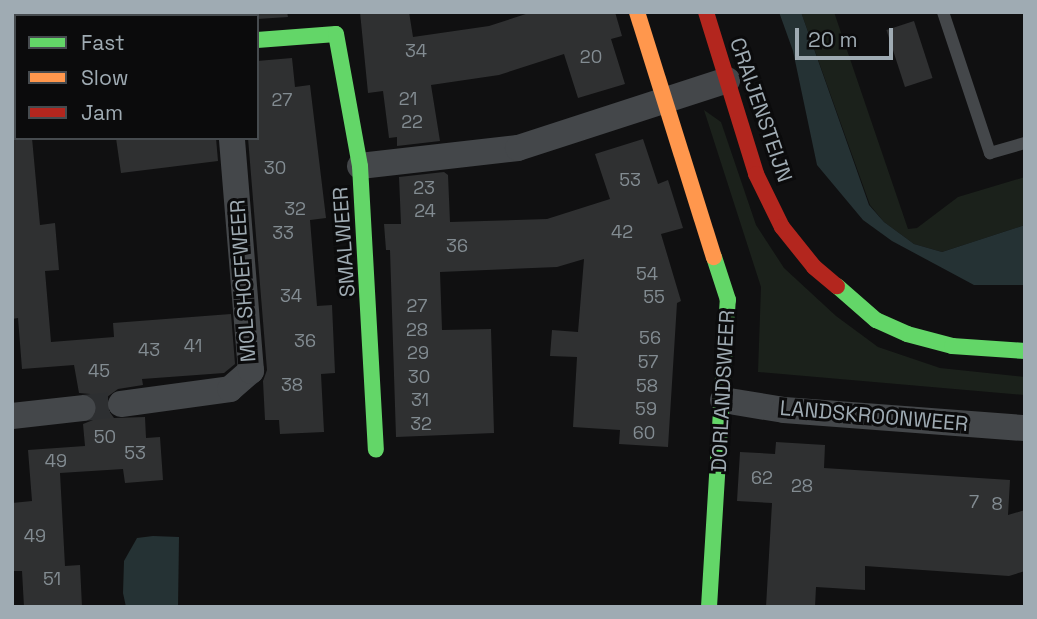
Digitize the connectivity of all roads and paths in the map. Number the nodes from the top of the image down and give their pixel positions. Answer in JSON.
{"nodes":[{"id":1,"x":637,"y":12,"type":"edge"},
{"id":2,"x":706,"y":12,"type":"edge"},
{"id":3,"x":943,"y":12,"type":"edge"},
{"id":4,"x":259,"y":40,"type":"edge"},
{"id":5,"x":727,"y":80,"type":"junction"},
{"id":6,"x":665,"y":102,"type":"junction"},
{"id":7,"x":232,"y":140,"type":"edge"},
{"id":8,"x":1025,"y":143,"type":"edge"},
{"id":9,"x":360,"y":166,"type":"junction"},
{"id":10,"x":1025,"y":351,"type":"edge"},
{"id":11,"x":723,"y":400,"type":"junction"},
{"id":12,"x":121,"y":404,"type":"tunnel mouth"},
{"id":13,"x":83,"y":408,"type":"tunnel mouth"},
{"id":14,"x":12,"y":416,"type":"edge"},
{"id":15,"x":1025,"y":428,"type":"edge"},
{"id":16,"x":376,"y":450,"type":"dead end"},
{"id":17,"x":709,"y":607,"type":"edge"}],
"edges":[{"from":1,"to":6,"type":"street","name":"DORLANDSWEER"},
{"from":2,"to":5,"type":"street","name":"CRAIJENSTEIJN"},
{"from":3,"to":8,"type":"lane"},
{"from":4,"to":9,"type":"street","name":"SMALWEER"},
{"from":5,"to":6,"type":"street"},
{"from":5,"to":10,"type":"street","name":"CRAIJENSTEIJN"},
{"from":6,"to":9,"type":"street"},
{"from":6,"to":11,"type":"street","name":"DORLANDSWEER"},
{"from":7,"to":12,"type":"street","name":"MOLSHOEFWEER"},
{"from":9,"to":16,"type":"street","name":"SMALWEER"},
{"from":11,"to":15,"type":"street","name":"LANDSKROONWEER"},
{"from":11,"to":17,"type":"street","name":"DORLANDSWEER"},
{"from":13,"to":14,"type":"street"}]}
